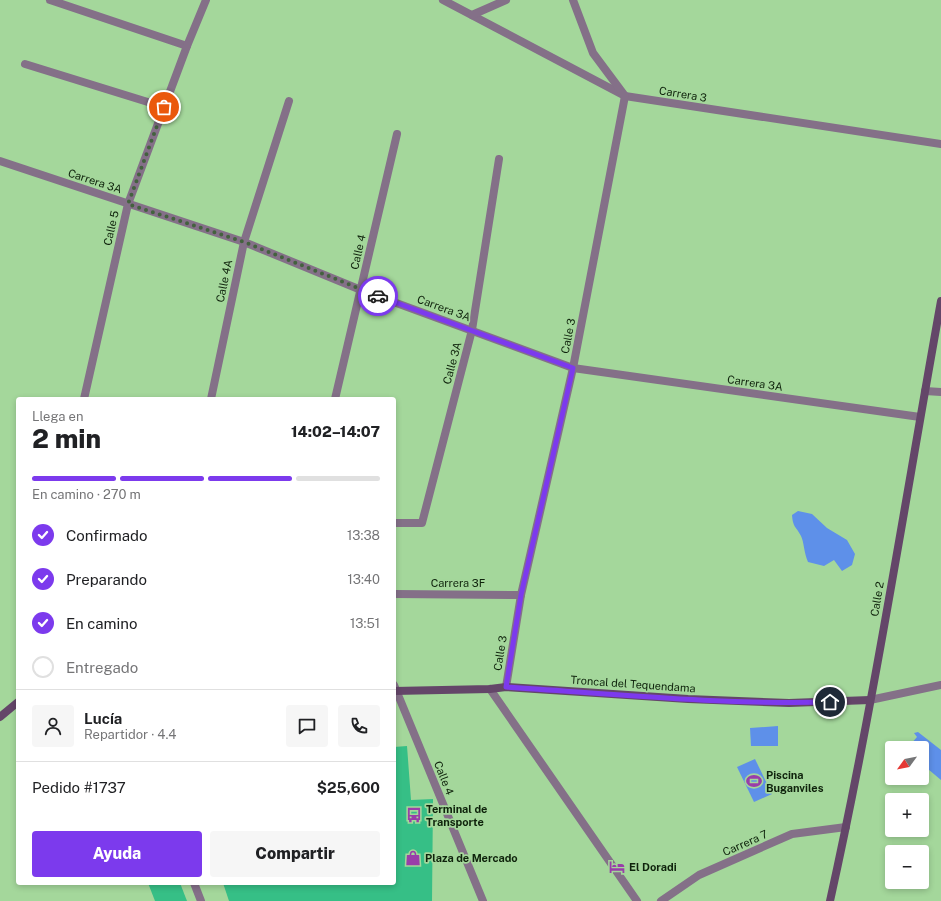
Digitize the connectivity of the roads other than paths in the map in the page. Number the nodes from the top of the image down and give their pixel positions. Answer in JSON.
{"nodes":[{"id":1,"x":50,"y":0,"type":"edge"},
{"id":2,"x":206,"y":0,"type":"edge"},
{"id":3,"x":443,"y":0,"type":"edge"},
{"id":4,"x":506,"y":0,"type":"edge"},
{"id":5,"x":573,"y":0,"type":"edge"},
{"id":6,"x":472,"y":15,"type":"junction"},
{"id":7,"x":187,"y":46,"type":"junction"},
{"id":8,"x":25,"y":64,"type":"dead end"},
{"id":9,"x":625,"y":96,"type":"junction"},
{"id":10,"x":289,"y":101,"type":"dead end"},
{"id":11,"x":164,"y":107,"type":"junction"},
{"id":12,"x":397,"y":134,"type":"dead end"},
{"id":13,"x":941,"y":144,"type":"edge"},
{"id":14,"x":500,"y":159,"type":"dead end"},
{"id":15,"x":0,"y":161,"type":"edge"},
{"id":16,"x":128,"y":204,"type":"junction"},
{"id":17,"x":244,"y":242,"type":"junction"},
{"id":18,"x":361,"y":290,"type":"junction"},
{"id":19,"x":941,"y":301,"type":"edge"},
{"id":20,"x":472,"y":330,"type":"junction"},
{"id":21,"x":573,"y":368,"type":"junction"},
{"id":22,"x":925,"y":391,"type":"junction"},
{"id":23,"x":941,"y":392,"type":"edge"},
{"id":24,"x":84,"y":397,"type":"edge"},
{"id":25,"x":211,"y":397,"type":"edge"},
{"id":26,"x":335,"y":397,"type":"edge"},
{"id":27,"x":920,"y":417,"type":"junction"},
{"id":28,"x":396,"y":523,"type":"edge"},
{"id":29,"x":396,"y":594,"type":"edge"},
{"id":30,"x":521,"y":595,"type":"junction"},
{"id":31,"x":941,"y":685,"type":"edge"},
{"id":32,"x":506,"y":687,"type":"junction"},
{"id":33,"x":396,"y":689,"type":"edge"},
{"id":34,"x":490,"y":689,"type":"junction"},
{"id":35,"x":396,"y":691,"type":"edge"},
{"id":36,"x":870,"y":700,"type":"junction"},
{"id":37,"x":16,"y":704,"type":"edge"},
{"id":38,"x":0,"y":717,"type":"edge"},
{"id":39,"x":846,"y":827,"type":"junction"},
{"id":40,"x":195,"y":885,"type":"edge"},
{"id":41,"x":202,"y":901,"type":"edge"},
{"id":42,"x":483,"y":901,"type":"edge"},
{"id":43,"x":638,"y":901,"type":"edge"},
{"id":44,"x":661,"y":901,"type":"edge"},
{"id":45,"x":830,"y":901,"type":"edge"}],
"edges":[{"from":1,"to":7,"type":"street"},
{"from":2,"to":7,"type":"street","name":"Calle 5"},
{"from":3,"to":6,"type":"street","name":"Carrera 3"},
{"from":4,"to":6,"type":"street"},
{"from":5,"to":9,"type":"street"},
{"from":6,"to":9,"type":"street","name":"Carrera 3"},
{"from":7,"to":11,"type":"street","name":"Calle 5"},
{"from":8,"to":11,"type":"street"},
{"from":9,"to":13,"type":"street","name":"Carrera 3"},
{"from":9,"to":21,"type":"street","name":"Calle 3"},
{"from":10,"to":17,"type":"street","name":"Calle 4A"},
{"from":11,"to":16,"type":"street","name":"Calle 5"},
{"from":12,"to":18,"type":"street","name":"Calle 4"},
{"from":14,"to":20,"type":"street","name":"Calle 3A"},
{"from":15,"to":16,"type":"street","name":"Carrera 3A"},
{"from":16,"to":17,"type":"street","name":"Carrera 3A"},
{"from":16,"to":24,"type":"street","name":"Calle 5"},
{"from":17,"to":18,"type":"street","name":"Carrera 3A"},
{"from":17,"to":25,"type":"street","name":"Calle 4A"},
{"from":18,"to":20,"type":"street","name":"Carrera 3A"},
{"from":18,"to":26,"type":"street","name":"Calle 4"},
{"from":19,"to":22,"type":"main road","name":"Calle 2"},
{"from":20,"to":21,"type":"street","name":"Carrera 3A"},
{"from":20,"to":28,"type":"street","name":"Calle 3A"},
{"from":21,"to":27,"type":"street","name":"Carrera 3A"},
{"from":21,"to":30,"type":"street","name":"Calle 3"},
{"from":22,"to":23,"type":"street"},
{"from":22,"to":27,"type":"main road","name":"Calle 2"},
{"from":27,"to":36,"type":"main road","name":"Calle 2"},
{"from":29,"to":30,"type":"street","name":"Carrera 3F"},
{"from":30,"to":32,"type":"street","name":"Calle 3"},
{"from":31,"to":36,"type":"street"},
{"from":32,"to":34,"type":"main road","name":"Troncal del Tequendama"},
{"from":32,"to":36,"type":"main road","name":"Troncal del Tequendama"},
{"from":33,"to":34,"type":"main road","name":"Troncal del Tequendama"},
{"from":34,"to":43,"type":"street"},
{"from":35,"to":42,"type":"street","name":"Calle 4"},
{"from":36,"to":39,"type":"main road","name":"Calle 2"},
{"from":37,"to":38,"type":"main road"},
{"from":39,"to":44,"type":"street","name":"Carrera 7"},
{"from":39,"to":45,"type":"main road","name":"Calle 2"},
{"from":40,"to":41,"type":"street"}]}
